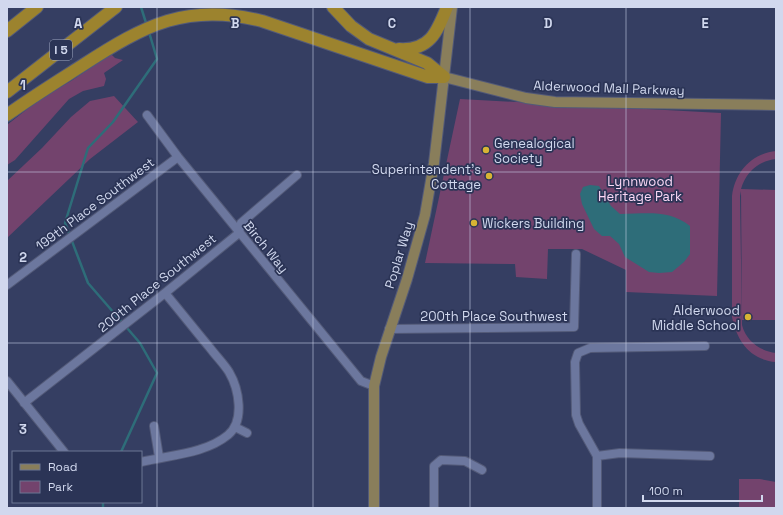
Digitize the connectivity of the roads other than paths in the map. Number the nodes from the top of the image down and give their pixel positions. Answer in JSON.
{"nodes":[{"id":1,"x":37,"y":7,"type":"edge"},
{"id":2,"x":116,"y":7,"type":"edge"},
{"id":3,"x":333,"y":7,"type":"edge"},
{"id":4,"x":447,"y":7,"type":"edge"},
{"id":5,"x":452,"y":7,"type":"edge"},
{"id":6,"x":7,"y":31,"type":"edge"},
{"id":7,"x":394,"y":49,"type":"junction"},
{"id":8,"x":444,"y":77,"type":"junction"},
{"id":9,"x":7,"y":92,"type":"edge"},
{"id":10,"x":776,"y":105,"type":"edge"},
{"id":11,"x":7,"y":115,"type":"edge"},
{"id":12,"x":147,"y":115,"type":"dead end"},
{"id":13,"x":178,"y":157,"type":"junction"},
{"id":14,"x":297,"y":175,"type":"dead end"},
{"id":15,"x":239,"y":233,"type":"junction"},
{"id":16,"x":576,"y":254,"type":"dead end"},
{"id":17,"x":7,"y":285,"type":"edge"},
{"id":18,"x":165,"y":293,"type":"junction"},
{"id":19,"x":389,"y":329,"type":"junction"},
{"id":20,"x":705,"y":346,"type":"dead end"},
{"id":21,"x":7,"y":381,"type":"edge"},
{"id":22,"x":374,"y":386,"type":"junction"},
{"id":23,"x":24,"y":403,"type":"junction"},
{"id":24,"x":154,"y":426,"type":"dead end"},
{"id":25,"x":236,"y":427,"type":"junction"},
{"id":26,"x":247,"y":433,"type":"dead end"},
{"id":27,"x":63,"y":451,"type":"edge"},
{"id":28,"x":597,"y":456,"type":"junction"},
{"id":29,"x":710,"y":456,"type":"dead end"},
{"id":30,"x":159,"y":457,"type":"junction"},
{"id":31,"x":142,"y":462,"type":"edge"},
{"id":32,"x":482,"y":470,"type":"dead end"},
{"id":33,"x":374,"y":508,"type":"edge"},
{"id":34,"x":434,"y":508,"type":"edge"},
{"id":35,"x":597,"y":508,"type":"edge"}],
"edges":[{"from":1,"to":6,"type":"highway"},
{"from":2,"to":9,"type":"highway","number":"I 5"},
{"from":3,"to":7,"type":"highway"},
{"from":4,"to":7,"type":"highway"},
{"from":5,"to":8,"type":"main road","name":"Poplar Way"},
{"from":7,"to":8,"type":"highway"},
{"from":8,"to":10,"type":"main road","name":"Alderwood Mall Parkway"},
{"from":8,"to":11,"type":"highway"},
{"from":8,"to":19,"type":"main road","name":"Poplar Way"},
{"from":12,"to":13,"type":"street","name":"Birch Way"},
{"from":13,"to":15,"type":"street","name":"Birch Way"},
{"from":13,"to":17,"type":"street","name":"199th Place Southwest"},
{"from":14,"to":15,"type":"street","name":"200th Place Southwest"},
{"from":15,"to":18,"type":"street","name":"200th Place Southwest"},
{"from":15,"to":22,"type":"street","name":"Birch Way"},
{"from":16,"to":19,"type":"street","name":"200th Place Southwest"},
{"from":18,"to":23,"type":"street","name":"200th Place Southwest"},
{"from":18,"to":25,"type":"street"},
{"from":19,"to":22,"type":"main road","name":"Poplar Way"},
{"from":20,"to":28,"type":"street"},
{"from":21,"to":23,"type":"street"},
{"from":22,"to":33,"type":"main road","name":"Poplar Way"},
{"from":23,"to":27,"type":"street"},
{"from":24,"to":30,"type":"street"},
{"from":25,"to":26,"type":"street"},
{"from":25,"to":30,"type":"street"},
{"from":28,"to":29,"type":"street"},
{"from":28,"to":35,"type":"street"},
{"from":30,"to":31,"type":"street"},
{"from":32,"to":34,"type":"street"}]}
